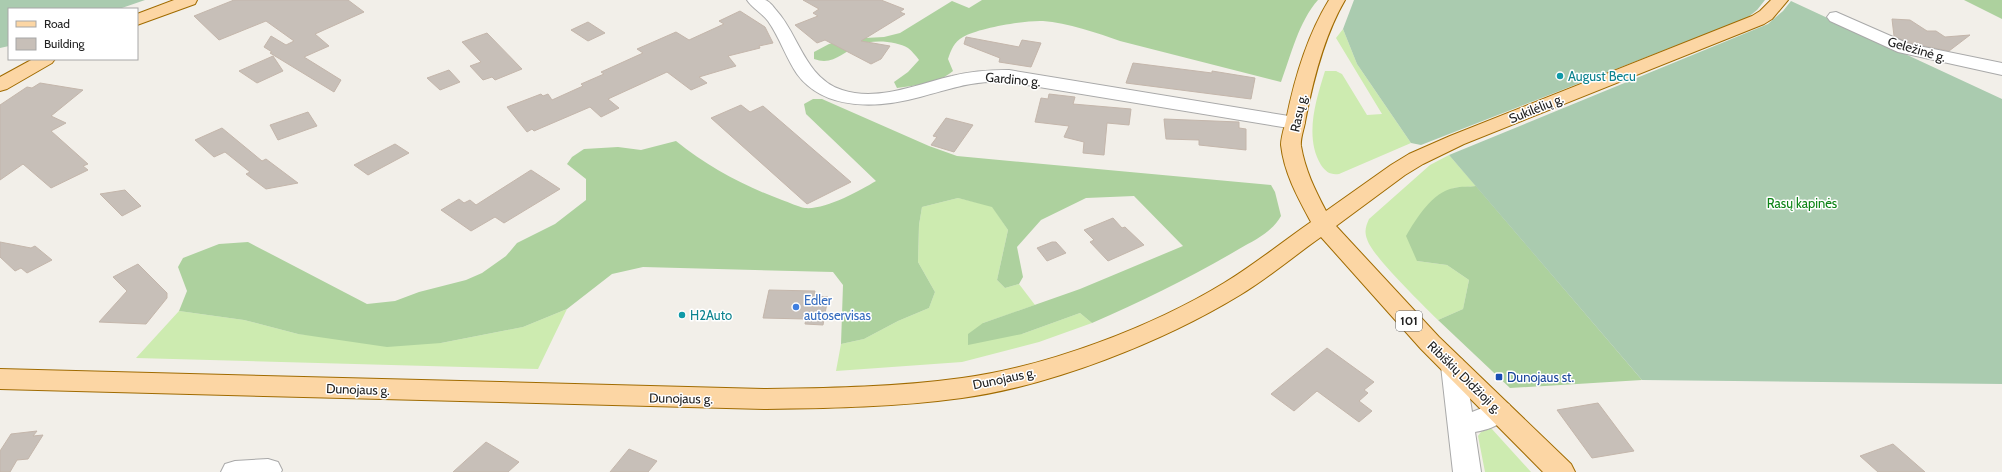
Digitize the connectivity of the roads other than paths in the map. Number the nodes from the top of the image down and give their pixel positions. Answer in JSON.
{"nodes":[{"id":1,"x":189,"y":0,"type":"edge"},
{"id":2,"x":755,"y":0,"type":"edge"},
{"id":3,"x":1337,"y":0,"type":"edge"},
{"id":4,"x":1780,"y":0,"type":"edge"},
{"id":5,"x":1836,"y":17,"type":"dead end"},
{"id":6,"x":138,"y":20,"type":"edge"},
{"id":7,"x":44,"y":60,"type":"edge"},
{"id":8,"x":2002,"y":69,"type":"edge"},
{"id":9,"x":0,"y":85,"type":"edge"},
{"id":10,"x":1295,"y":123,"type":"junction"},
{"id":11,"x":1323,"y":225,"type":"junction"},
{"id":12,"x":1453,"y":366,"type":"junction"},
{"id":13,"x":0,"y":379,"type":"edge"},
{"id":14,"x":1500,"y":411,"type":"junction"},
{"id":15,"x":1460,"y":424,"type":"junction"},
{"id":16,"x":268,"y":470,"type":"dead end"},
{"id":17,"x":235,"y":472,"type":"edge"},
{"id":18,"x":1467,"y":472,"type":"edge"},
{"id":19,"x":1561,"y":472,"type":"edge"}],
"edges":[{"from":1,"to":6,"type":"main road"},
{"from":2,"to":10,"type":"street","name":"Gardino g."},
{"from":3,"to":10,"type":"main road","name":"Rasų g.","number":"101"},
{"from":4,"to":11,"type":"main road","name":"Sukilėlių g."},
{"from":5,"to":8,"type":"street","name":"Geležinė g."},
{"from":7,"to":9,"type":"main road"},
{"from":10,"to":11,"type":"main road","name":"Rasų g.","number":"101"},
{"from":11,"to":12,"type":"main road","name":"Ribiškių Didžioji g.","number":"101"},
{"from":11,"to":13,"type":"main road","name":"Dunojaus g."},
{"from":12,"to":14,"type":"main road","name":"Ribiškių Didžioji g.","number":"101"},
{"from":12,"to":15,"type":"street"},
{"from":14,"to":15,"type":"street"},
{"from":14,"to":19,"type":"main road","name":"Ribiškių Didžioji g.","number":"101"},
{"from":15,"to":18,"type":"street"},
{"from":16,"to":17,"type":"street"}]}
